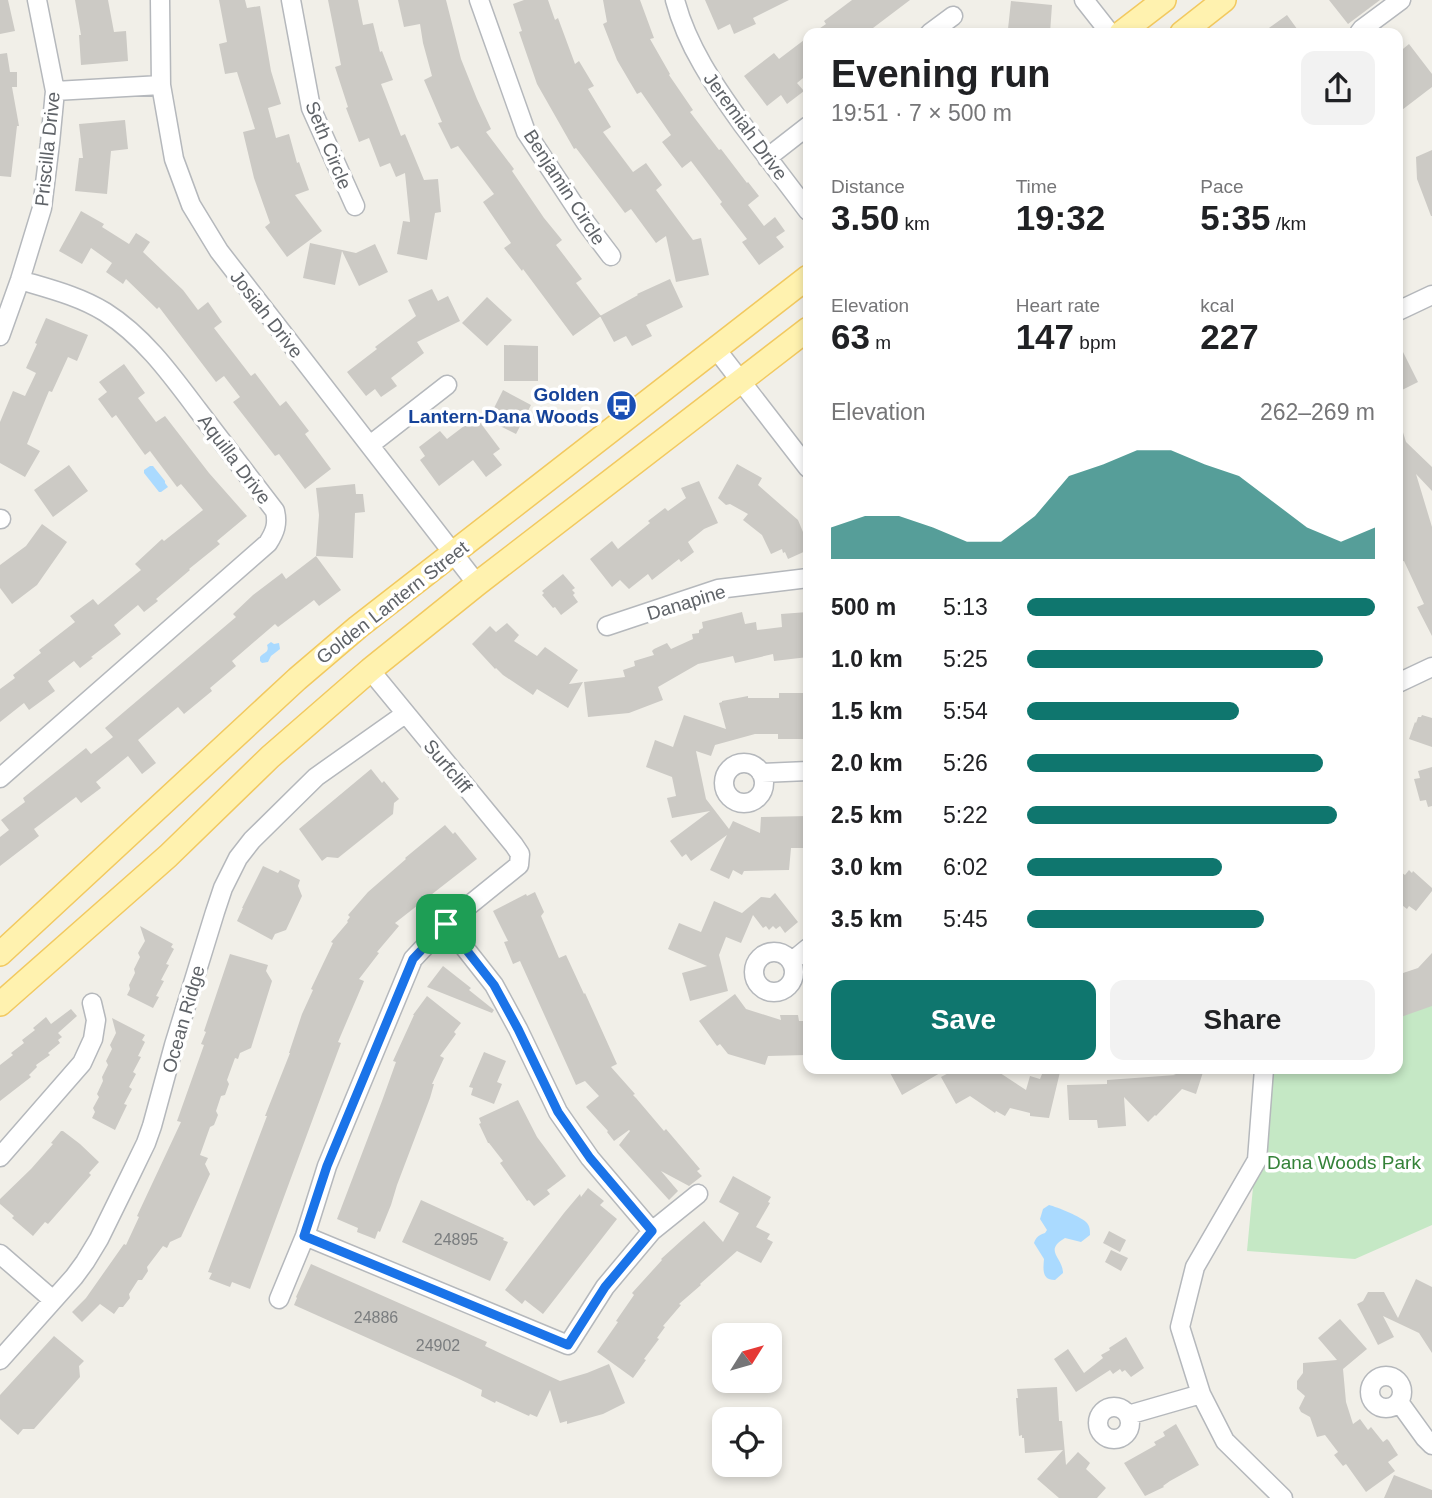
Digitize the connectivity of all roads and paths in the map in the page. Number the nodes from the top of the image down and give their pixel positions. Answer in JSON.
{"nodes":[{"id":1,"x":37,"y":0,"type":"edge"},
{"id":2,"x":160,"y":0,"type":"edge"},
{"id":3,"x":292,"y":0,"type":"edge"},
{"id":4,"x":480,"y":0,"type":"edge"},
{"id":5,"x":674,"y":0,"type":"edge"},
{"id":6,"x":1084,"y":0,"type":"edge"},
{"id":7,"x":1164,"y":0,"type":"edge"},
{"id":8,"x":1224,"y":0,"type":"edge"},
{"id":9,"x":1401,"y":0,"type":"edge"},
{"id":10,"x":953,"y":16,"type":"dead end"},
{"id":11,"x":937,"y":28,"type":"edge"},
{"id":12,"x":1106,"y":28,"type":"edge"},
{"id":13,"x":1128,"y":28,"type":"edge"},
{"id":14,"x":1188,"y":28,"type":"edge"},
{"id":15,"x":1363,"y":28,"type":"edge"},
{"id":16,"x":161,"y":85,"type":"junction"},
{"id":17,"x":55,"y":91,"type":"junction"},
{"id":18,"x":803,"y":130,"type":"edge"},
{"id":19,"x":767,"y":158,"type":"junction"},
{"id":20,"x":803,"y":205,"type":"edge"},
{"id":21,"x":355,"y":206,"type":"dead end"},
{"id":22,"x":611,"y":256,"type":"dead end"},
{"id":23,"x":20,"y":279,"type":"junction"},
{"id":24,"x":803,"y":281,"type":"edge"},
{"id":25,"x":1432,"y":295,"type":"edge"},
{"id":26,"x":1403,"y":308,"type":"edge"},
{"id":27,"x":803,"y":333,"type":"edge"},
{"id":28,"x":0,"y":336,"type":"edge"},
{"id":29,"x":716,"y":349,"type":"junction"},
{"id":30,"x":741,"y":381,"type":"junction"},
{"id":31,"x":447,"y":385,"type":"dead end"},
{"id":32,"x":370,"y":445,"type":"junction"},
{"id":33,"x":803,"y":462,"type":"edge"},
{"id":34,"x":453,"y":553,"type":"junction"},
{"id":35,"x":803,"y":579,"type":"edge"},
{"id":36,"x":477,"y":584,"type":"junction"},
{"id":37,"x":607,"y":626,"type":"dead end"},
{"id":38,"x":1432,"y":667,"type":"edge"},
{"id":39,"x":370,"y":670,"type":"junction"},
{"id":40,"x":1403,"y":681,"type":"edge"},
{"id":41,"x":405,"y":714,"type":"junction"},
{"id":42,"x":803,"y":771,"type":"edge"},
{"id":43,"x":761,"y":772,"type":"dead end"},
{"id":44,"x":0,"y":778,"type":"edge"},
{"id":45,"x":446,"y":924,"type":"junction"},
{"id":46,"x":803,"y":952,"type":"edge"},
{"id":47,"x":0,"y":954,"type":"edge"},
{"id":48,"x":792,"y":962,"type":"dead end"},
{"id":49,"x":92,"y":1003,"type":"dead end"},
{"id":50,"x":0,"y":1004,"type":"edge"},
{"id":51,"x":1264,"y":1074,"type":"edge"},
{"id":52,"x":0,"y":1157,"type":"edge"},
{"id":53,"x":698,"y":1194,"type":"dead end"},
{"id":54,"x":652,"y":1231,"type":"junction"},
{"id":55,"x":304,"y":1236,"type":"junction"},
{"id":56,"x":0,"y":1254,"type":"edge"},
{"id":57,"x":279,"y":1299,"type":"dead end"},
{"id":58,"x":53,"y":1300,"type":"junction"},
{"id":59,"x":0,"y":1360,"type":"edge"},
{"id":60,"x":1201,"y":1394,"type":"junction"},
{"id":61,"x":1399,"y":1402,"type":"dead end"},
{"id":62,"x":1128,"y":1415,"type":"dead end"},
{"id":63,"x":1432,"y":1445,"type":"edge"},
{"id":64,"x":1283,"y":1498,"type":"edge"}],
"edges":[{"from":1,"to":17,"type":"street","name":"Priscilla Drive"},
{"from":2,"to":16,"type":"street","name":"Josiah Drive"},
{"from":3,"to":21,"type":"street","name":"Seth Circle"},
{"from":4,"to":22,"type":"street","name":"Benjamin Circle"},
{"from":5,"to":19,"type":"street","name":"Jeremiah Drive"},
{"from":6,"to":12,"type":"street"},
{"from":7,"to":13,"type":"main road"},
{"from":8,"to":14,"type":"main road"},
{"from":9,"to":15,"type":"street"},
{"from":10,"to":11,"type":"street"},
{"from":16,"to":17,"type":"street"},
{"from":16,"to":32,"type":"street","name":"Josiah Drive"},
{"from":17,"to":23,"type":"street","name":"Priscilla Drive"},
{"from":18,"to":19,"type":"street"},
{"from":19,"to":20,"type":"street","name":"Jeremiah Drive"},
{"from":23,"to":28,"type":"street","name":"Priscilla Drive"},
{"from":23,"to":44,"type":"street","name":"Aquilla Drive"},
{"from":24,"to":29,"type":"main road","name":"Golden Lantern Street"},
{"from":25,"to":26,"type":"street"},
{"from":27,"to":30,"type":"main road","name":"Golden Lantern Street"},
{"from":29,"to":30,"type":"street"},
{"from":29,"to":34,"type":"main road","name":"Golden Lantern Street"},
{"from":30,"to":33,"type":"street"},
{"from":30,"to":36,"type":"main road","name":"Golden Lantern Street"},
{"from":31,"to":32,"type":"street"},
{"from":32,"to":34,"type":"street","name":"Josiah Drive"},
{"from":34,"to":36,"type":"street","name":"Josiah Drive"},
{"from":34,"to":47,"type":"main road","name":"Golden Lantern Street"},
{"from":35,"to":37,"type":"street","name":"Danapine"},
{"from":36,"to":39,"type":"main road","name":"Golden Lantern Street"},
{"from":38,"to":40,"type":"street"},
{"from":39,"to":41,"type":"street","name":"Surfcliff"},
{"from":39,"to":50,"type":"main road","name":"Golden Lantern Street"},
{"from":41,"to":45,"type":"street","name":"Surfcliff"},
{"from":41,"to":58,"type":"street","name":"Ocean Ridge"},
{"from":42,"to":43,"type":"street"},
{"from":45,"to":54,"type":"street"},
{"from":45,"to":55,"type":"street"},
{"from":46,"to":48,"type":"street"},
{"from":49,"to":52,"type":"street"},
{"from":51,"to":60,"type":"street"},
{"from":53,"to":54,"type":"street"},
{"from":54,"to":55,"type":"street"},
{"from":55,"to":57,"type":"street"},
{"from":56,"to":58,"type":"street"},
{"from":58,"to":59,"type":"street","name":"Ocean Ridge"},
{"from":60,"to":62,"type":"street"},
{"from":60,"to":64,"type":"street"},
{"from":61,"to":63,"type":"street"}]}
